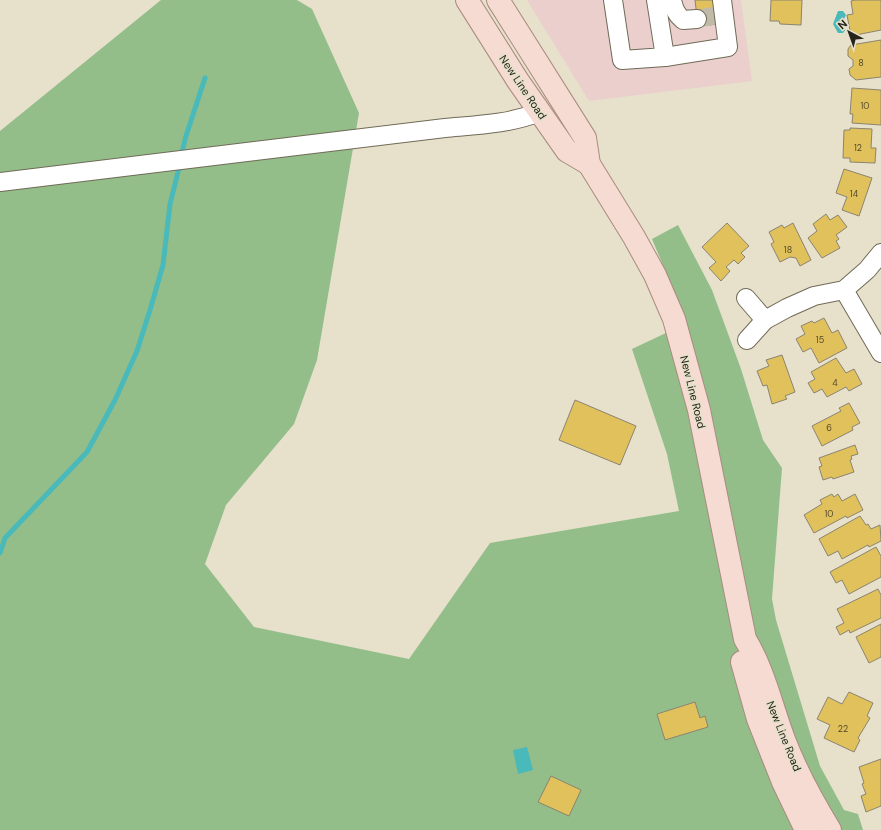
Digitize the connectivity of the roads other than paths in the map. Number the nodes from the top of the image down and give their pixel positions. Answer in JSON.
{"nodes":[{"id":1,"x":467,"y":0,"type":"edge"},
{"id":2,"x":498,"y":0,"type":"edge"},
{"id":3,"x":613,"y":0,"type":"edge"},
{"id":4,"x":656,"y":0,"type":"edge"},
{"id":5,"x":672,"y":0,"type":"edge"},
{"id":6,"x":721,"y":10,"type":"edge"},
{"id":7,"x":697,"y":19,"type":"tunnel mouth"},
{"id":8,"x":665,"y":57,"type":"junction"},
{"id":9,"x":540,"y":112,"type":"junction"},
{"id":10,"x":589,"y":164,"type":"junction"},
{"id":11,"x":0,"y":182,"type":"edge"},
{"id":12,"x":881,"y":253,"type":"edge"},
{"id":13,"x":844,"y":290,"type":"junction"},
{"id":14,"x":746,"y":298,"type":"dead end"},
{"id":15,"x":765,"y":320,"type":"junction"},
{"id":16,"x":747,"y":340,"type":"dead end"},
{"id":17,"x":881,"y":353,"type":"edge"},
{"id":18,"x":745,"y":639,"type":"junction"},
{"id":19,"x":806,"y":830,"type":"edge"},
{"id":20,"x":830,"y":830,"type":"edge"}],
"edges":[{"from":1,"to":9,"type":"main road","name":"New Line Road"},
{"from":2,"to":10,"type":"main road","name":"New Line Road"},
{"from":3,"to":8,"type":"street"},
{"from":4,"to":8,"type":"street"},
{"from":5,"to":7,"type":"street"},
{"from":6,"to":8,"type":"street"},
{"from":9,"to":10,"type":"main road","name":"New Line Road"},
{"from":9,"to":11,"type":"street"},
{"from":10,"to":18,"type":"main road","name":"New Line Road"},
{"from":12,"to":13,"type":"street"},
{"from":13,"to":15,"type":"street"},
{"from":13,"to":17,"type":"street"},
{"from":14,"to":15,"type":"street"},
{"from":15,"to":16,"type":"street"},
{"from":18,"to":19,"type":"main road","name":"New Line Road"},
{"from":18,"to":20,"type":"main road","name":"New Line Road"}]}
